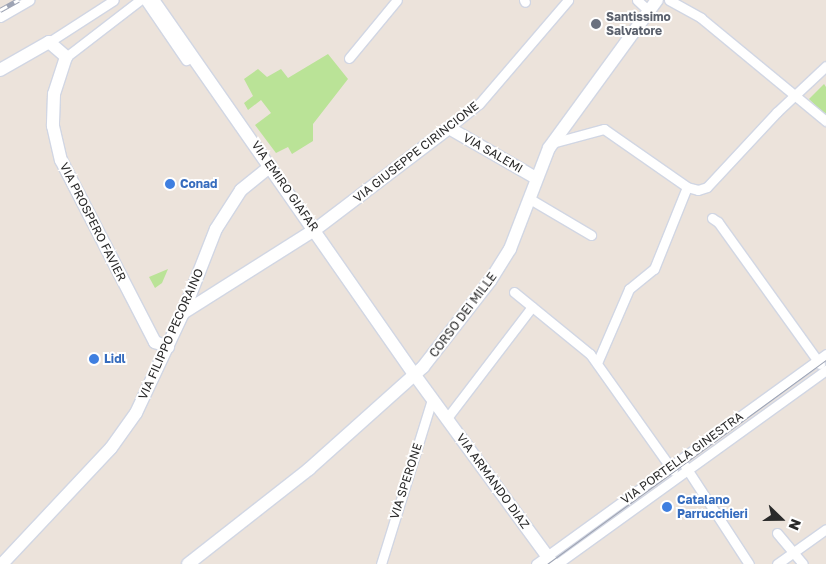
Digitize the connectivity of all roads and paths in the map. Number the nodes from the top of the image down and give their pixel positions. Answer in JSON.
{"nodes":[{"id":1,"x":29,"y":0,"type":"edge"},
{"id":2,"x":114,"y":0,"type":"edge"},
{"id":3,"x":140,"y":0,"type":"edge"},
{"id":4,"x":145,"y":0,"type":"edge"},
{"id":5,"x":152,"y":0,"type":"edge"},
{"id":6,"x":160,"y":0,"type":"edge"},
{"id":7,"x":397,"y":0,"type":"edge"},
{"id":8,"x":637,"y":0,"type":"edge"},
{"id":9,"x":669,"y":0,"type":"edge"},
{"id":10,"x":565,"y":1,"type":"edge"},
{"id":11,"x":653,"y":5,"type":"edge"},
{"id":12,"x":0,"y":17,"type":"edge"},
{"id":13,"x":49,"y":42,"type":"junction"},
{"id":14,"x":66,"y":57,"type":"junction"},
{"id":15,"x":190,"y":58,"type":"junction"},
{"id":16,"x":349,"y":58,"type":"dead end"},
{"id":17,"x":825,"y":69,"type":"edge"},
{"id":18,"x":0,"y":70,"type":"edge"},
{"id":19,"x":794,"y":95,"type":"junction"},
{"id":20,"x":230,"y":108,"type":"junction"},
{"id":21,"x":826,"y":122,"type":"edge"},
{"id":22,"x":450,"y":128,"type":"junction"},
{"id":23,"x":552,"y":143,"type":"junction"},
{"id":24,"x":271,"y":166,"type":"junction"},
{"id":25,"x":536,"y":178,"type":"junction"},
{"id":26,"x":688,"y":187,"type":"junction"},
{"id":27,"x":530,"y":199,"type":"junction"},
{"id":28,"x":712,"y":218,"type":"dead end"},
{"id":29,"x":316,"y":229,"type":"junction"},
{"id":30,"x":591,"y":234,"type":"dead end"},
{"id":31,"x":196,"y":282,"type":"junction"},
{"id":32,"x":514,"y":292,"type":"dead end"},
{"id":33,"x":205,"y":300,"type":"junction"},
{"id":34,"x":532,"y":307,"type":"junction"},
{"id":35,"x":183,"y":313,"type":"junction"},
{"id":36,"x":168,"y":347,"type":"junction"},
{"id":37,"x":826,"y":354,"type":"edge"},
{"id":38,"x":817,"y":360,"type":"junction"},
{"id":39,"x":597,"y":363,"type":"junction"},
{"id":40,"x":826,"y":369,"type":"edge"},
{"id":41,"x":414,"y":374,"type":"junction"},
{"id":42,"x":432,"y":399,"type":"junction"},
{"id":43,"x":447,"y":418,"type":"junction"},
{"id":44,"x":680,"y":459,"type":"junction"},
{"id":45,"x":670,"y":466,"type":"junction"},
{"id":46,"x":688,"y":470,"type":"junction"},
{"id":47,"x":677,"y":478,"type":"junction"},
{"id":48,"x":826,"y":529,"type":"edge"},
{"id":49,"x":777,"y":533,"type":"dead end"},
{"id":50,"x":795,"y":553,"type":"junction"},
{"id":51,"x":552,"y":562,"type":"edge"},
{"id":52,"x":2,"y":564,"type":"edge"},
{"id":53,"x":188,"y":564,"type":"edge"},
{"id":54,"x":380,"y":564,"type":"edge"},
{"id":55,"x":536,"y":564,"type":"edge"},
{"id":56,"x":749,"y":564,"type":"edge"},
{"id":57,"x":777,"y":564,"type":"edge"},
{"id":58,"x":802,"y":564,"type":"edge"}],
"edges":[{"from":1,"to":12,"type":"street"},
{"from":2,"to":13,"type":"street"},
{"from":3,"to":14,"type":"street"},
{"from":4,"to":15,"type":"street"},
{"from":5,"to":15,"type":"street","name":"VIA EMIRO GIAFAR"},
{"from":6,"to":20,"type":"street"},
{"from":7,"to":16,"type":"street"},
{"from":8,"to":11,"type":"street"},
{"from":9,"to":19,"type":"street"},
{"from":10,"to":22,"type":"street","name":"VIA GIUSEPPE CIRINCIONE"},
{"from":11,"to":23,"type":"street","name":"CORSO DEI MILLE"},
{"from":13,"to":14,"type":"street"},
{"from":13,"to":18,"type":"street"},
{"from":14,"to":36,"type":"street","name":"VIA PROSPERO FAVIER"},
{"from":15,"to":20,"type":"street","name":"VIA EMIRO GIAFAR"},
{"from":17,"to":19,"type":"street"},
{"from":19,"to":21,"type":"street"},
{"from":19,"to":26,"type":"street"},
{"from":20,"to":24,"type":"street","name":"VIA EMIRO GIAFAR"},
{"from":22,"to":25,"type":"street","name":"VIA SALEMI"},
{"from":22,"to":29,"type":"street","name":"VIA GIUSEPPE CIRINCIONE"},
{"from":23,"to":25,"type":"street","name":"CORSO DEI MILLE"},
{"from":23,"to":26,"type":"street"},
{"from":24,"to":29,"type":"street","name":"VIA EMIRO GIAFAR"},
{"from":24,"to":31,"type":"street","name":"VIA FILIPPO PECORAINO"},
{"from":25,"to":27,"type":"street","name":"CORSO DEI MILLE"},
{"from":26,"to":39,"type":"street"},
{"from":27,"to":30,"type":"street"},
{"from":27,"to":41,"type":"street","name":"CORSO DEI MILLE"},
{"from":28,"to":38,"type":"street"},
{"from":29,"to":33,"type":"street","name":"VIA GIUSEPPE CIRINCIONE"},
{"from":29,"to":41,"type":"street","name":"VIA EMIRO GIAFAR"},
{"from":31,"to":33,"type":"street"},
{"from":31,"to":35,"type":"street","name":"VIA FILIPPO PECORAINO"},
{"from":32,"to":34,"type":"street"},
{"from":33,"to":35,"type":"street","name":"VIA GIUSEPPE CIRINCIONE"},
{"from":34,"to":39,"type":"street"},
{"from":34,"to":43,"type":"street"},
{"from":35,"to":36,"type":"street","name":"VIA FILIPPO PECORAINO"},
{"from":36,"to":52,"type":"street","name":"VIA FILIPPO PECORAINO"},
{"from":37,"to":38,"type":"street","name":"VIA PORTELLA GINESTRA"},
{"from":38,"to":40,"type":"street"},
{"from":38,"to":44,"type":"street","name":"VIA PORTELLA GINESTRA"},
{"from":39,"to":45,"type":"street"},
{"from":40,"to":46,"type":"street","name":"VIA PORTELLA GINESTRA"},
{"from":41,"to":42,"type":"street","name":"VIA EMIRO GIAFAR"},
{"from":41,"to":53,"type":"street","name":"CORSO DEI MILLE"},
{"from":42,"to":43,"type":"street","name":"VIA ARMANDO DIAZ"},
{"from":42,"to":54,"type":"street","name":"VIA SPERONE"},
{"from":43,"to":51,"type":"street","name":"VIA ARMANDO DIAZ"},
{"from":44,"to":45,"type":"street","name":"VIA PORTELLA GINESTRA"},
{"from":44,"to":46,"type":"street"},
{"from":45,"to":47,"type":"street"},
{"from":45,"to":51,"type":"street","name":"VIA PORTELLA GINESTRA"},
{"from":46,"to":47,"type":"street","name":"VIA PORTELLA GINESTRA"},
{"from":46,"to":56,"type":"street"},
{"from":47,"to":51,"type":"street","name":"VIA PORTELLA GINESTRA"},
{"from":48,"to":50,"type":"street"},
{"from":49,"to":50,"type":"street"},
{"from":50,"to":57,"type":"street"},
{"from":50,"to":58,"type":"street"},
{"from":51,"to":55,"type":"street"}]}
